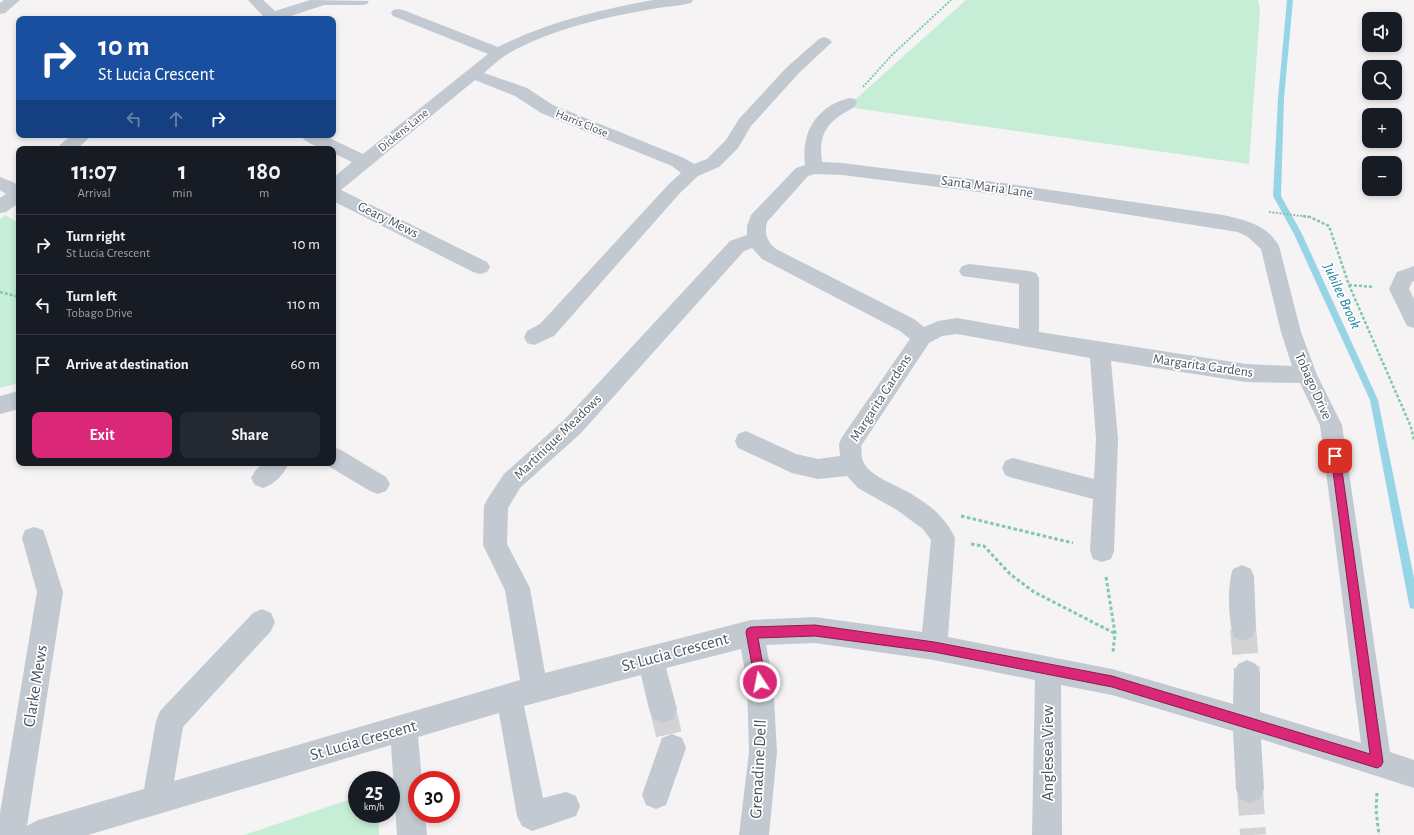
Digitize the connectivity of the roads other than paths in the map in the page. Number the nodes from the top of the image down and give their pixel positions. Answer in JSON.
{"nodes":[{"id":1,"x":13,"y":0,"type":"edge"},
{"id":2,"x":256,"y":0,"type":"edge"},
{"id":3,"x":686,"y":0,"type":"edge"},
{"id":4,"x":362,"y":1,"type":"dead end"},
{"id":5,"x":0,"y":10,"type":"edge"},
{"id":6,"x":398,"y":13,"type":"dead end"},
{"id":7,"x":268,"y":16,"type":"edge"},
{"id":8,"x":276,"y":16,"type":"edge"},
{"id":9,"x":824,"y":42,"type":"dead end"},
{"id":10,"x":499,"y":53,"type":"junction"},
{"id":11,"x":473,"y":74,"type":"junction"},
{"id":12,"x":849,"y":102,"type":"road end"},
{"id":13,"x":79,"y":138,"type":"edge"},
{"id":14,"x":315,"y":138,"type":"edge"},
{"id":15,"x":70,"y":146,"type":"edge"},
{"id":16,"x":332,"y":146,"type":"edge"},
{"id":17,"x":336,"y":148,"type":"edge"},
{"id":18,"x":364,"y":161,"type":"junction"},
{"id":19,"x":814,"y":168,"type":"junction"},
{"id":20,"x":692,"y":172,"type":"junction"},
{"id":21,"x":336,"y":184,"type":"edge"},
{"id":22,"x":13,"y":187,"type":"edge"},
{"id":23,"x":336,"y":194,"type":"edge"},
{"id":24,"x":0,"y":207,"type":"edge"},
{"id":25,"x":1255,"y":232,"type":"joint"},
{"id":26,"x":757,"y":239,"type":"junction"},
{"id":27,"x":480,"y":267,"type":"dead end"},
{"id":28,"x":969,"y":271,"type":"dead end"},
{"id":29,"x":1414,"y":273,"type":"edge"},
{"id":30,"x":1414,"y":320,"type":"edge"},
{"id":31,"x":534,"y":337,"type":"dead end"},
{"id":32,"x":922,"y":337,"type":"junction"},
{"id":33,"x":1029,"y":339,"type":"junction"},
{"id":34,"x":1100,"y":351,"type":"junction"},
{"id":35,"x":1306,"y":375,"type":"junction"},
{"id":36,"x":16,"y":401,"type":"edge"},
{"id":37,"x":0,"y":405,"type":"edge"},
{"id":38,"x":746,"y":441,"type":"dead end"},
{"id":39,"x":336,"y":459,"type":"edge"},
{"id":40,"x":852,"y":465,"type":"junction"},
{"id":41,"x":1014,"y":468,"type":"dead end"},
{"id":42,"x":378,"y":484,"type":"dead end"},
{"id":43,"x":1105,"y":492,"type":"junction"},
{"id":44,"x":34,"y":538,"type":"dead end"},
{"id":45,"x":1102,"y":551,"type":"road end"},
{"id":46,"x":1242,"y":577,"type":"dead end"},
{"id":47,"x":262,"y":622,"type":"dead end"},
{"id":48,"x":1243,"y":628,"type":"tunnel mouth"},
{"id":49,"x":751,"y":632,"type":"junction"},
{"id":50,"x":934,"y":647,"type":"junction"},
{"id":51,"x":651,"y":658,"type":"junction"},
{"id":52,"x":1048,"y":670,"type":"junction"},
{"id":53,"x":1247,"y":673,"type":"tunnel mouth"},
{"id":54,"x":535,"y":689,"type":"junction"},
{"id":55,"x":509,"y":696,"type":"junction"},
{"id":56,"x":663,"y":709,"type":"tunnel mouth"},
{"id":57,"x":1246,"y":721,"type":"junction"},
{"id":58,"x":404,"y":728,"type":"junction"},
{"id":59,"x":672,"y":748,"type":"tunnel mouth"},
{"id":60,"x":1377,"y":762,"type":"junction"},
{"id":61,"x":1414,"y":774,"type":"edge"},
{"id":62,"x":1250,"y":789,"type":"tunnel mouth"},
{"id":63,"x":656,"y":795,"type":"dead end"},
{"id":64,"x":166,"y":797,"type":"junction"},
{"id":65,"x":566,"y":806,"type":"dead end"},
{"id":66,"x":11,"y":835,"type":"edge"},
{"id":67,"x":38,"y":835,"type":"edge"},
{"id":68,"x":412,"y":835,"type":"edge"},
{"id":69,"x":754,"y":835,"type":"edge"},
{"id":70,"x":1047,"y":835,"type":"edge"}],
"edges":[{"from":1,"to":5,"type":"street"},
{"from":2,"to":7,"type":"street"},
{"from":3,"to":10,"type":"street","name":"Dickens Lane"},
{"from":4,"to":8,"type":"street"},
{"from":6,"to":10,"type":"street"},
{"from":9,"to":20,"type":"street"},
{"from":10,"to":11,"type":"street","name":"Dickens Lane"},
{"from":11,"to":18,"type":"street","name":"Dickens Lane"},
{"from":11,"to":20,"type":"street","name":"Harris Close"},
{"from":12,"to":19,"type":"street"},
{"from":13,"to":15,"type":"street"},
{"from":14,"to":16,"type":"street"},
{"from":17,"to":18,"type":"street"},
{"from":18,"to":21,"type":"street","name":"Dickens Lane"},
{"from":19,"to":25,"type":"street","name":"Santa Maria Lane"},
{"from":19,"to":26,"type":"street"},
{"from":20,"to":31,"type":"street"},
{"from":22,"to":24,"type":"street"},
{"from":23,"to":27,"type":"street","name":"Geary Mews"},
{"from":25,"to":35,"type":"street","name":"Tobago Drive"},
{"from":26,"to":32,"type":"street"},
{"from":26,"to":54,"type":"street","name":"Martinique Meadows"},
{"from":28,"to":33,"type":"street"},
{"from":29,"to":30,"type":"street"},
{"from":32,"to":33,"type":"street","name":"Margarita Gardens"},
{"from":32,"to":40,"type":"street","name":"Margarita Gardens"},
{"from":33,"to":34,"type":"street","name":"Margarita Gardens"},
{"from":34,"to":35,"type":"street","name":"Margarita Gardens"},
{"from":34,"to":43,"type":"street"},
{"from":35,"to":60,"type":"street","name":"Tobago Drive"},
{"from":36,"to":37,"type":"street"},
{"from":38,"to":40,"type":"street"},
{"from":39,"to":42,"type":"street"},
{"from":40,"to":50,"type":"street"},
{"from":41,"to":43,"type":"street"},
{"from":43,"to":45,"type":"street"},
{"from":44,"to":66,"type":"street","name":"Clarke Mews"},
{"from":46,"to":48,"type":"street"},
{"from":47,"to":64,"type":"street"},
{"from":49,"to":50,"type":"street","name":"St Lucia Crescent"},
{"from":49,"to":51,"type":"street","name":"St Lucia Crescent"},
{"from":49,"to":69,"type":"street","name":"Grenadine Dell"},
{"from":50,"to":52,"type":"street","name":"St Lucia Crescent"},
{"from":51,"to":54,"type":"street","name":"St Lucia Crescent"},
{"from":51,"to":56,"type":"street"},
{"from":52,"to":57,"type":"street","name":"St Lucia Crescent"},
{"from":52,"to":70,"type":"street","name":"Anglesea View"},
{"from":53,"to":57,"type":"street"},
{"from":54,"to":55,"type":"street","name":"St Lucia Crescent"},
{"from":55,"to":58,"type":"street","name":"St Lucia Crescent"},
{"from":55,"to":65,"type":"street"},
{"from":57,"to":60,"type":"street","name":"St Lucia Crescent"},
{"from":57,"to":62,"type":"street"},
{"from":58,"to":64,"type":"street","name":"St Lucia Crescent"},
{"from":58,"to":68,"type":"street"},
{"from":59,"to":63,"type":"street"},
{"from":60,"to":61,"type":"street","name":"St Lucia Crescent"},
{"from":64,"to":67,"type":"street","name":"St Lucia Crescent"}]}
